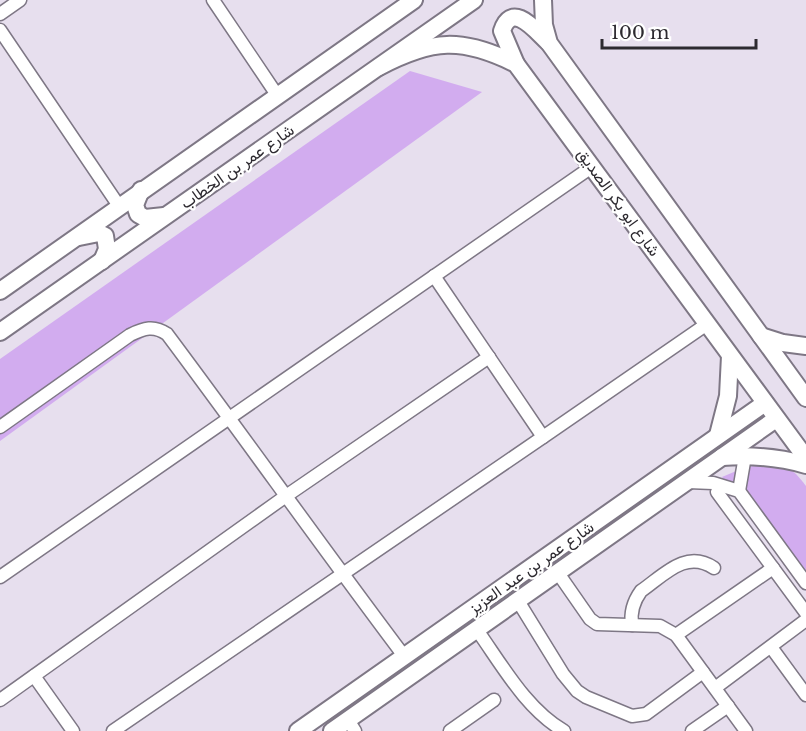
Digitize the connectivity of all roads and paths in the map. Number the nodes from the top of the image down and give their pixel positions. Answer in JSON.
{"nodes":[{"id":1,"x":20,"y":0,"type":"edge"},
{"id":2,"x":213,"y":0,"type":"edge"},
{"id":3,"x":397,"y":0,"type":"edge"},
{"id":4,"x":414,"y":0,"type":"edge"},
{"id":5,"x":474,"y":0,"type":"edge"},
{"id":6,"x":543,"y":0,"type":"edge"},
{"id":7,"x":0,"y":14,"type":"edge"},
{"id":8,"x":378,"y":26,"type":"junction"},
{"id":9,"x":0,"y":30,"type":"edge"},
{"id":10,"x":549,"y":43,"type":"junction"},
{"id":11,"x":516,"y":64,"type":"junction"},
{"id":12,"x":379,"y":67,"type":"junction"},
{"id":13,"x":277,"y":95,"type":"junction"},
{"id":14,"x":593,"y":166,"type":"junction"},
{"id":15,"x":141,"y":190,"type":"junction"},
{"id":16,"x":119,"y":206,"type":"junction"},
{"id":17,"x":165,"y":216,"type":"junction"},
{"id":18,"x":73,"y":239,"type":"junction"},
{"id":19,"x":102,"y":261,"type":"junction"},
{"id":20,"x":434,"y":276,"type":"junction"},
{"id":21,"x":0,"y":291,"type":"edge"},
{"id":22,"x":708,"y":324,"type":"junction"},
{"id":23,"x":0,"y":332,"type":"edge"},
{"id":24,"x":761,"y":336,"type":"junction"},
{"id":25,"x":806,"y":346,"type":"edge"},
{"id":26,"x":489,"y":357,"type":"junction"},
{"id":27,"x":730,"y":357,"type":"junction"},
{"id":28,"x":800,"y":376,"type":"edge"},
{"id":29,"x":806,"y":398,"type":"edge"},
{"id":30,"x":765,"y":403,"type":"junction"},
{"id":31,"x":230,"y":417,"type":"junction"},
{"id":32,"x":777,"y":419,"type":"junction"},
{"id":33,"x":0,"y":427,"type":"edge"},
{"id":34,"x":722,"y":433,"type":"junction"},
{"id":35,"x":543,"y":437,"type":"junction"},
{"id":36,"x":741,"y":452,"type":"junction"},
{"id":37,"x":806,"y":458,"type":"edge"},
{"id":38,"x":806,"y":465,"type":"edge"},
{"id":39,"x":688,"y":482,"type":"junction"},
{"id":40,"x":717,"y":492,"type":"dead end"},
{"id":41,"x":739,"y":493,"type":"junction"},
{"id":42,"x":286,"y":496,"type":"junction"},
{"id":43,"x":726,"y":504,"type":"junction"},
{"id":44,"x":573,"y":537,"type":"junction"},
{"id":45,"x":586,"y":553,"type":"junction"},
{"id":46,"x":714,"y":568,"type":"dead end"},
{"id":47,"x":773,"y":568,"type":"junction"},
{"id":48,"x":558,"y":573,"type":"junction"},
{"id":49,"x":342,"y":574,"type":"junction"},
{"id":50,"x":0,"y":577,"type":"edge"},
{"id":51,"x":806,"y":583,"type":"edge"},
{"id":52,"x":518,"y":601,"type":"junction"},
{"id":53,"x":806,"y":614,"type":"edge"},
{"id":54,"x":806,"y":620,"type":"edge"},
{"id":55,"x":632,"y":625,"type":"junction"},
{"id":56,"x":477,"y":630,"type":"junction"},
{"id":57,"x":676,"y":635,"type":"junction"},
{"id":58,"x":771,"y":646,"type":"junction"},
{"id":59,"x":404,"y":656,"type":"junction"},
{"id":60,"x":703,"y":672,"type":"junction"},
{"id":61,"x":34,"y":676,"type":"junction"},
{"id":62,"x":715,"y":688,"type":"junction"},
{"id":63,"x":806,"y":695,"type":"edge"},
{"id":64,"x":0,"y":700,"type":"edge"},
{"id":65,"x":494,"y":700,"type":"dead end"},
{"id":66,"x":728,"y":706,"type":"junction"},
{"id":67,"x":351,"y":726,"type":"edge"},
{"id":68,"x":560,"y":730,"type":"edge"},
{"id":69,"x":73,"y":731,"type":"edge"},
{"id":70,"x":113,"y":731,"type":"edge"},
{"id":71,"x":298,"y":731,"type":"edge"},
{"id":72,"x":332,"y":731,"type":"edge"},
{"id":73,"x":450,"y":731,"type":"edge"},
{"id":74,"x":692,"y":731,"type":"edge"},
{"id":75,"x":746,"y":731,"type":"edge"}],
"edges":[{"from":1,"to":7,"type":"street"},
{"from":2,"to":13,"type":"street"},
{"from":3,"to":8,"type":"street"},
{"from":4,"to":8,"type":"street"},
{"from":5,"to":12,"type":"street","name":"شارع عمر بن الخطاب"},
{"from":6,"to":10,"type":"street"},
{"from":8,"to":13,"type":"street"},
{"from":9,"to":16,"type":"street"},
{"from":10,"to":11,"type":"street"},
{"from":10,"to":24,"type":"street"},
{"from":11,"to":12,"type":"street","name":"شارع ابو بكر الصديق"},
{"from":11,"to":14,"type":"street","name":"شارع ابو بكر الصديق"},
{"from":12,"to":17,"type":"street","name":"شارع عمر بن الخطاب"},
{"from":13,"to":15,"type":"street"},
{"from":14,"to":20,"type":"street"},
{"from":14,"to":22,"type":"street","name":"شارع ابو بكر الصديق"},
{"from":15,"to":16,"type":"street"},
{"from":15,"to":17,"type":"street"},
{"from":16,"to":18,"type":"street"},
{"from":17,"to":19,"type":"street","name":"شارع عمر بن الخطاب"},
{"from":18,"to":19,"type":"street"},
{"from":18,"to":21,"type":"street"},
{"from":19,"to":23,"type":"street","name":"شارع عمر بن الخطاب"},
{"from":20,"to":26,"type":"street"},
{"from":20,"to":31,"type":"street"},
{"from":22,"to":27,"type":"street","name":"شارع ابو بكر الصديق"},
{"from":22,"to":35,"type":"street"},
{"from":24,"to":25,"type":"street"},
{"from":24,"to":28,"type":"street"},
{"from":26,"to":35,"type":"street"},
{"from":26,"to":42,"type":"street"},
{"from":27,"to":30,"type":"street","name":"شارع ابو بكر الصديق"},
{"from":27,"to":34,"type":"street"},
{"from":28,"to":29,"type":"street"},
{"from":30,"to":32,"type":"street","name":"شارع ابو بكر الصديق"},
{"from":30,"to":34,"type":"street","name":"شارع عمر بن عبد العزيز"},
{"from":31,"to":33,"type":"street"},
{"from":31,"to":42,"type":"street"},
{"from":31,"to":50,"type":"street"},
{"from":32,"to":36,"type":"street","name":"شارع عمر بن عبد العزيز"},
{"from":32,"to":37,"type":"street","name":"شارع ابو بكر الصديق"},
{"from":34,"to":36,"type":"street"},
{"from":34,"to":44,"type":"street","name":"شارع عمر بن عبد العزيز"},
{"from":35,"to":49,"type":"street"},
{"from":36,"to":38,"type":"street"},
{"from":36,"to":39,"type":"street","name":"شارع عمر بن عبد العزيز"},
{"from":36,"to":41,"type":"street"},
{"from":39,"to":41,"type":"street"},
{"from":39,"to":45,"type":"street","name":"شارع عمر بن عبد العزيز"},
{"from":40,"to":43,"type":"street"},
{"from":41,"to":43,"type":"street"},
{"from":41,"to":51,"type":"street"},
{"from":42,"to":49,"type":"street"},
{"from":42,"to":61,"type":"street"},
{"from":43,"to":47,"type":"street"},
{"from":44,"to":45,"type":"street"},
{"from":44,"to":59,"type":"street","name":"شارع عمر بن عبد العزيز"},
{"from":45,"to":48,"type":"street","name":"شارع عمر بن عبد العزيز"},
{"from":46,"to":55,"type":"street"},
{"from":47,"to":53,"type":"street"},
{"from":47,"to":57,"type":"street"},
{"from":48,"to":52,"type":"street","name":"شارع عمر بن عبد العزيز"},
{"from":48,"to":55,"type":"street"},
{"from":49,"to":59,"type":"street"},
{"from":49,"to":70,"type":"street"},
{"from":52,"to":56,"type":"street","name":"شارع عمر بن عبد العزيز"},
{"from":52,"to":60,"type":"street"},
{"from":54,"to":58,"type":"street"},
{"from":55,"to":57,"type":"street"},
{"from":56,"to":67,"type":"street","name":"شارع عمر بن عبد العزيز"},
{"from":56,"to":68,"type":"street"},
{"from":57,"to":60,"type":"street"},
{"from":58,"to":62,"type":"street"},
{"from":58,"to":63,"type":"street"},
{"from":59,"to":71,"type":"street","name":"شارع عمر بن عبد العزيز"},
{"from":60,"to":62,"type":"street"},
{"from":61,"to":64,"type":"street"},
{"from":61,"to":69,"type":"street"},
{"from":62,"to":66,"type":"street"},
{"from":65,"to":73,"type":"street"},
{"from":66,"to":74,"type":"street"},
{"from":66,"to":75,"type":"street"},
{"from":67,"to":72,"type":"street","name":"شارع عمر بن عبد العزيز"}]}
